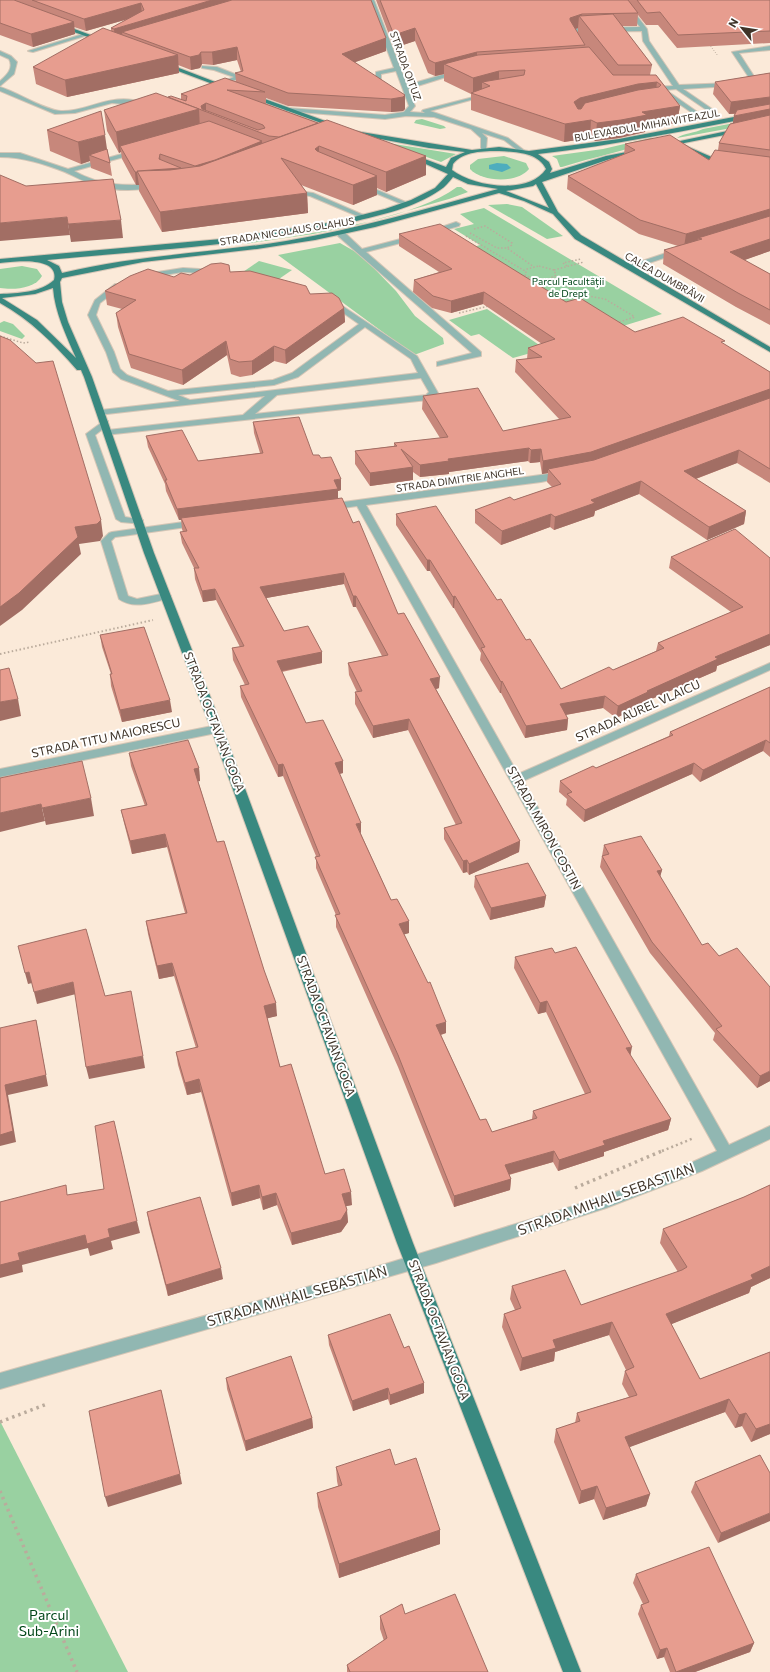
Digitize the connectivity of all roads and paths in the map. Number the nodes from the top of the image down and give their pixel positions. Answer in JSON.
{"nodes":[{"id":1,"x":371,"y":0,"type":"edge"},
{"id":2,"x":622,"y":0,"type":"edge"},
{"id":3,"x":50,"y":22,"type":"edge"},
{"id":4,"x":644,"y":29,"type":"junction"},
{"id":5,"x":85,"y":35,"type":"junction"},
{"id":6,"x":113,"y":45,"type":"edge"},
{"id":7,"x":770,"y":48,"type":"edge"},
{"id":8,"x":582,"y":49,"type":"edge"},
{"id":9,"x":32,"y":51,"type":"edge"},
{"id":10,"x":0,"y":53,"type":"edge"},
{"id":11,"x":12,"y":59,"type":"dead end"},
{"id":12,"x":0,"y":60,"type":"edge"},
{"id":13,"x":157,"y":61,"type":"edge"},
{"id":14,"x":204,"y":67,"type":"edge"},
{"id":15,"x":397,"y":69,"type":"junction"},
{"id":16,"x":465,"y":70,"type":"edge"},
{"id":17,"x":378,"y":80,"type":"edge"},
{"id":18,"x":762,"y":80,"type":"edge"},
{"id":19,"x":754,"y":81,"type":"junction"},
{"id":20,"x":740,"y":82,"type":"edge"},
{"id":21,"x":747,"y":82,"type":"edge"},
{"id":22,"x":0,"y":84,"type":"edge"},
{"id":23,"x":222,"y":86,"type":"junction"},
{"id":24,"x":405,"y":88,"type":"junction"},
{"id":25,"x":660,"y":88,"type":"junction"},
{"id":26,"x":678,"y":88,"type":"junction"},
{"id":27,"x":0,"y":89,"type":"edge"},
{"id":28,"x":232,"y":89,"type":"edge"},
{"id":29,"x":646,"y":89,"type":"edge"},
{"id":30,"x":211,"y":92,"type":"edge"},
{"id":31,"x":491,"y":93,"type":"edge"},
{"id":32,"x":246,"y":94,"type":"edge"},
{"id":33,"x":412,"y":106,"type":"junction"},
{"id":34,"x":154,"y":107,"type":"edge"},
{"id":35,"x":288,"y":110,"type":"junction"},
{"id":36,"x":425,"y":111,"type":"junction"},
{"id":37,"x":713,"y":112,"type":"dead end"},
{"id":38,"x":770,"y":112,"type":"edge"},
{"id":39,"x":406,"y":114,"type":"junction"},
{"id":40,"x":436,"y":115,"type":"junction"},
{"id":41,"x":703,"y":118,"type":"dead end"},
{"id":42,"x":770,"y":124,"type":"edge"},
{"id":43,"x":698,"y":126,"type":"junction"},
{"id":44,"x":474,"y":128,"type":"junction"},
{"id":45,"x":345,"y":130,"type":"junction"},
{"id":46,"x":352,"y":132,"type":"junction"},
{"id":47,"x":335,"y":134,"type":"edge"},
{"id":48,"x":674,"y":143,"type":"junction"},
{"id":49,"x":383,"y":145,"type":"edge"},
{"id":50,"x":143,"y":150,"type":"edge"},
{"id":51,"x":479,"y":150,"type":"junction"},
{"id":52,"x":525,"y":152,"type":"junction"},
{"id":53,"x":403,"y":153,"type":"edge"},
{"id":54,"x":0,"y":155,"type":"edge"},
{"id":55,"x":735,"y":163,"type":"edge"},
{"id":56,"x":68,"y":171,"type":"junction"},
{"id":57,"x":451,"y":172,"type":"junction"},
{"id":58,"x":545,"y":177,"type":"junction"},
{"id":59,"x":353,"y":181,"type":"edge"},
{"id":60,"x":538,"y":181,"type":"junction"},
{"id":61,"x":162,"y":186,"type":"edge"},
{"id":62,"x":484,"y":186,"type":"junction"},
{"id":63,"x":514,"y":187,"type":"junction"},
{"id":64,"x":498,"y":191,"type":"junction"},
{"id":65,"x":298,"y":193,"type":"edge"},
{"id":66,"x":406,"y":204,"type":"junction"},
{"id":67,"x":555,"y":213,"type":"junction"},
{"id":68,"x":364,"y":217,"type":"junction"},
{"id":69,"x":454,"y":225,"type":"joint"},
{"id":70,"x":341,"y":234,"type":"junction"},
{"id":71,"x":507,"y":248,"type":"junction"},
{"id":72,"x":687,"y":249,"type":"edge"},
{"id":73,"x":362,"y":251,"type":"junction"},
{"id":74,"x":609,"y":256,"type":"junction"},
{"id":75,"x":31,"y":259,"type":"junction"},
{"id":76,"x":1,"y":261,"type":"edge"},
{"id":77,"x":534,"y":266,"type":"junction"},
{"id":78,"x":628,"y":267,"type":"junction"},
{"id":79,"x":554,"y":270,"type":"junction"},
{"id":80,"x":525,"y":271,"type":"junction"},
{"id":81,"x":226,"y":273,"type":"edge"},
{"id":82,"x":527,"y":277,"type":"junction"},
{"id":83,"x":554,"y":278,"type":"junction"},
{"id":84,"x":57,"y":279,"type":"junction"},
{"id":85,"x":136,"y":279,"type":"edge"},
{"id":86,"x":520,"y":279,"type":"edge"},
{"id":87,"x":124,"y":283,"type":"edge"},
{"id":88,"x":583,"y":295,"type":"junction"},
{"id":89,"x":0,"y":296,"type":"edge"},
{"id":90,"x":323,"y":298,"type":"edge"},
{"id":91,"x":581,"y":299,"type":"edge"},
{"id":92,"x":0,"y":300,"type":"edge"},
{"id":93,"x":490,"y":306,"type":"edge"},
{"id":94,"x":437,"y":318,"type":"junction"},
{"id":95,"x":614,"y":323,"type":"edge"},
{"id":96,"x":364,"y":324,"type":"junction"},
{"id":97,"x":0,"y":336,"type":"edge"},
{"id":98,"x":23,"y":343,"type":"dead end"},
{"id":99,"x":770,"y":350,"type":"edge"},
{"id":100,"x":440,"y":364,"type":"dead end"},
{"id":101,"x":295,"y":375,"type":"junction"},
{"id":102,"x":423,"y":375,"type":"junction"},
{"id":103,"x":88,"y":377,"type":"junction"},
{"id":104,"x":275,"y":392,"type":"junction"},
{"id":105,"x":166,"y":393,"type":"junction"},
{"id":106,"x":191,"y":402,"type":"junction"},
{"id":107,"x":101,"y":413,"type":"junction"},
{"id":108,"x":246,"y":417,"type":"junction"},
{"id":109,"x":105,"y":423,"type":"junction"},
{"id":110,"x":108,"y":433,"type":"junction"},
{"id":111,"x":570,"y":473,"type":"edge"},
{"id":112,"x":360,"y":503,"type":"junction"},
{"id":113,"x":321,"y":508,"type":"edge"},
{"id":114,"x":210,"y":521,"type":"edge"},
{"id":115,"x":141,"y":526,"type":"junction"},
{"id":116,"x":166,"y":596,"type":"junction"},
{"id":117,"x":153,"y":620,"type":"dead end"},
{"id":118,"x":0,"y":654,"type":"edge"},
{"id":119,"x":770,"y":666,"type":"edge"},
{"id":120,"x":217,"y":729,"type":"junction"},
{"id":121,"x":0,"y":773,"type":"edge"},
{"id":122,"x":517,"y":779,"type":"junction"},
{"id":123,"x":713,"y":1130,"type":"junction"},
{"id":124,"x":770,"y":1132,"type":"edge"},
{"id":125,"x":726,"y":1153,"type":"junction"},
{"id":126,"x":568,"y":1191,"type":"dead end"},
{"id":127,"x":412,"y":1263,"type":"junction"},
{"id":128,"x":0,"y":1381,"type":"edge"},
{"id":129,"x":47,"y":1404,"type":"dead end"},
{"id":130,"x":0,"y":1422,"type":"edge"},
{"id":131,"x":0,"y":1491,"type":"edge"},
{"id":132,"x":77,"y":1672,"type":"edge"},
{"id":133,"x":572,"y":1672,"type":"edge"}],
"edges":[{"from":1,"to":15,"type":"street","name":"STRADA OITUZ"},
{"from":2,"to":4,"type":"street"},
{"from":3,"to":5,"type":"main road"},
{"from":4,"to":8,"type":"street"},
{"from":4,"to":26,"type":"street"},
{"from":5,"to":6,"type":"main road"},
{"from":5,"to":9,"type":"street"},
{"from":7,"to":19,"type":"street"},
{"from":10,"to":12,"type":"street"},
{"from":11,"to":22,"type":"street"},
{"from":13,"to":23,"type":"main road"},
{"from":14,"to":23,"type":"street"},
{"from":15,"to":17,"type":"street"},
{"from":15,"to":24,"type":"street","name":"STRADA OITUZ"},
{"from":16,"to":24,"type":"street"},
{"from":18,"to":19,"type":"street"},
{"from":19,"to":21,"type":"street"},
{"from":20,"to":26,"type":"street"},
{"from":23,"to":28,"type":"main road"},
{"from":23,"to":30,"type":"street"},
{"from":24,"to":33,"type":"street","name":"STRADA OITUZ"},
{"from":25,"to":26,"type":"street"},
{"from":25,"to":29,"type":"street"},
{"from":25,"to":41,"type":"street"},
{"from":26,"to":37,"type":"street"},
{"from":27,"to":34,"type":"street"},
{"from":31,"to":36,"type":"street"},
{"from":32,"to":35,"type":"main road"},
{"from":33,"to":36,"type":"street"},
{"from":33,"to":39,"type":"street","name":"STRADA OITUZ"},
{"from":35,"to":39,"type":"street"},
{"from":35,"to":45,"type":"main road"},
{"from":36,"to":40,"type":"street"},
{"from":38,"to":43,"type":"main road","name":"BULEVARDUL MIHAI VITEAZUL"},
{"from":39,"to":40,"type":"street"},
{"from":40,"to":44,"type":"street"},
{"from":42,"to":48,"type":"main road","name":"BULEVARDUL MIHAI VITEAZUL"},
{"from":43,"to":48,"type":"main road"},
{"from":43,"to":52,"type":"main road","name":"BULEVARDUL MIHAI VITEAZUL"},
{"from":44,"to":51,"type":"street"},
{"from":44,"to":52,"type":"street"},
{"from":45,"to":46,"type":"main road"},
{"from":45,"to":47,"type":"street"},
{"from":46,"to":49,"type":"main road"},
{"from":46,"to":51,"type":"main road"},
{"from":48,"to":55,"type":"main road"},
{"from":48,"to":58,"type":"main road","name":"BULEVARDUL MIHAI VITEAZUL"},
{"from":50,"to":56,"type":"street"},
{"from":51,"to":52,"type":"main road"},
{"from":51,"to":57,"type":"main road","name":"STRADA NICOLAUS OLAHUS"},
{"from":52,"to":58,"type":"main road"},
{"from":53,"to":57,"type":"main road"},
{"from":54,"to":56,"type":"street"},
{"from":56,"to":61,"type":"street"},
{"from":57,"to":62,"type":"main road"},
{"from":57,"to":66,"type":"main road","name":"STRADA NICOLAUS OLAHUS"},
{"from":58,"to":60,"type":"main road","name":"BULEVARDUL MIHAI VITEAZUL"},
{"from":59,"to":66,"type":"street"},
{"from":60,"to":63,"type":"main road","name":"STRADA NICOLAUS OLAHUS"},
{"from":60,"to":67,"type":"main road","name":"CALEA DUMBRĂVII"},
{"from":62,"to":63,"type":"main road"},
{"from":62,"to":64,"type":"main road","name":"CALEA DUMBRĂVII"},
{"from":63,"to":64,"type":"main road","name":"STRADA NICOLAUS OLAHUS"},
{"from":64,"to":67,"type":"main road","name":"CALEA DUMBRĂVII"},
{"from":64,"to":70,"type":"main road","name":"STRADA NICOLAUS OLAHUS"},
{"from":65,"to":68,"type":"street"},
{"from":66,"to":68,"type":"main road","name":"STRADA NICOLAUS OLAHUS"},
{"from":67,"to":74,"type":"main road","name":"CALEA DUMBRĂVII"},
{"from":68,"to":75,"type":"main road","name":"STRADA NICOLAUS OLAHUS"},
{"from":69,"to":73,"type":"street"},
{"from":69,"to":80,"type":"path"},
{"from":70,"to":73,"type":"street"},
{"from":70,"to":84,"type":"main road","name":"STRADA NICOLAUS OLAHUS"},
{"from":71,"to":71,"type":"path"},
{"from":71,"to":77,"type":"path"},
{"from":72,"to":78,"type":"street"},
{"from":73,"to":94,"type":"street"},
{"from":74,"to":78,"type":"main road","name":"CALEA DUMBRĂVII"},
{"from":74,"to":79,"type":"path"},
{"from":75,"to":76,"type":"main road","name":"STRADA NICOLAUS OLAHUS"},
{"from":75,"to":84,"type":"main road"},
{"from":77,"to":79,"type":"path"},
{"from":77,"to":80,"type":"path"},
{"from":78,"to":99,"type":"main road","name":"CALEA DUMBRĂVII"},
{"from":79,"to":83,"type":"path"},
{"from":80,"to":82,"type":"path"},
{"from":81,"to":85,"type":"street"},
{"from":82,"to":83,"type":"path"},
{"from":82,"to":86,"type":"path"},
{"from":83,"to":88,"type":"path"},
{"from":84,"to":89,"type":"main road","name":"STRADA NICOLAUS OLAHUS"},
{"from":84,"to":103,"type":"main road","name":"STRADA OCTAVIAN GOGA"},
{"from":87,"to":105,"type":"street"},
{"from":88,"to":91,"type":"path"},
{"from":88,"to":95,"type":"path"},
{"from":90,"to":96,"type":"street"},
{"from":92,"to":103,"type":"main road","name":"STRADA OCTAVIAN GOGA"},
{"from":93,"to":94,"type":"path"},
{"from":94,"to":100,"type":"street"},
{"from":96,"to":101,"type":"street"},
{"from":96,"to":102,"type":"street"},
{"from":97,"to":98,"type":"path"},
{"from":101,"to":104,"type":"street"},
{"from":101,"to":105,"type":"street"},
{"from":102,"to":104,"type":"street"},
{"from":102,"to":108,"type":"street"},
{"from":103,"to":107,"type":"main road","name":"STRADA OCTAVIAN GOGA"},
{"from":104,"to":106,"type":"street"},
{"from":104,"to":108,"type":"street"},
{"from":105,"to":106,"type":"street"},
{"from":106,"to":107,"type":"street"},
{"from":107,"to":109,"type":"main road","name":"STRADA OCTAVIAN GOGA"},
{"from":108,"to":110,"type":"street"},
{"from":109,"to":110,"type":"main road","name":"STRADA OCTAVIAN GOGA"},
{"from":109,"to":115,"type":"street"},
{"from":110,"to":115,"type":"main road","name":"STRADA OCTAVIAN GOGA"},
{"from":111,"to":112,"type":"street","name":"STRADA DIMITRIE ANGHEL"},
{"from":112,"to":113,"type":"street","name":"STRADA DIMITRIE ANGHEL"},
{"from":112,"to":122,"type":"street","name":"STRADA MIRON COSTIN"},
{"from":114,"to":115,"type":"street"},
{"from":115,"to":116,"type":"main road","name":"STRADA OCTAVIAN GOGA"},
{"from":115,"to":116,"type":"street"},
{"from":116,"to":120,"type":"main road","name":"STRADA OCTAVIAN GOGA"},
{"from":117,"to":118,"type":"path"},
{"from":119,"to":122,"type":"street","name":"STRADA AUREL VLAICU"},
{"from":120,"to":121,"type":"street","name":"STRADA TITU MAIORESCU"},
{"from":120,"to":127,"type":"main road","name":"STRADA OCTAVIAN GOGA"},
{"from":122,"to":123,"type":"street","name":"STRADA MIRON COSTIN"},
{"from":123,"to":125,"type":"street","name":"STRADA MIRON COSTIN"},
{"from":123,"to":126,"type":"path"},
{"from":124,"to":125,"type":"street","name":"STRADA MIHAIL SEBASTIAN"},
{"from":125,"to":127,"type":"street","name":"STRADA MIHAIL SEBASTIAN"},
{"from":127,"to":128,"type":"street","name":"STRADA MIHAIL SEBASTIAN"},
{"from":127,"to":133,"type":"main road","name":"STRADA OCTAVIAN GOGA"},
{"from":129,"to":130,"type":"path"},
{"from":131,"to":132,"type":"path"}]}
